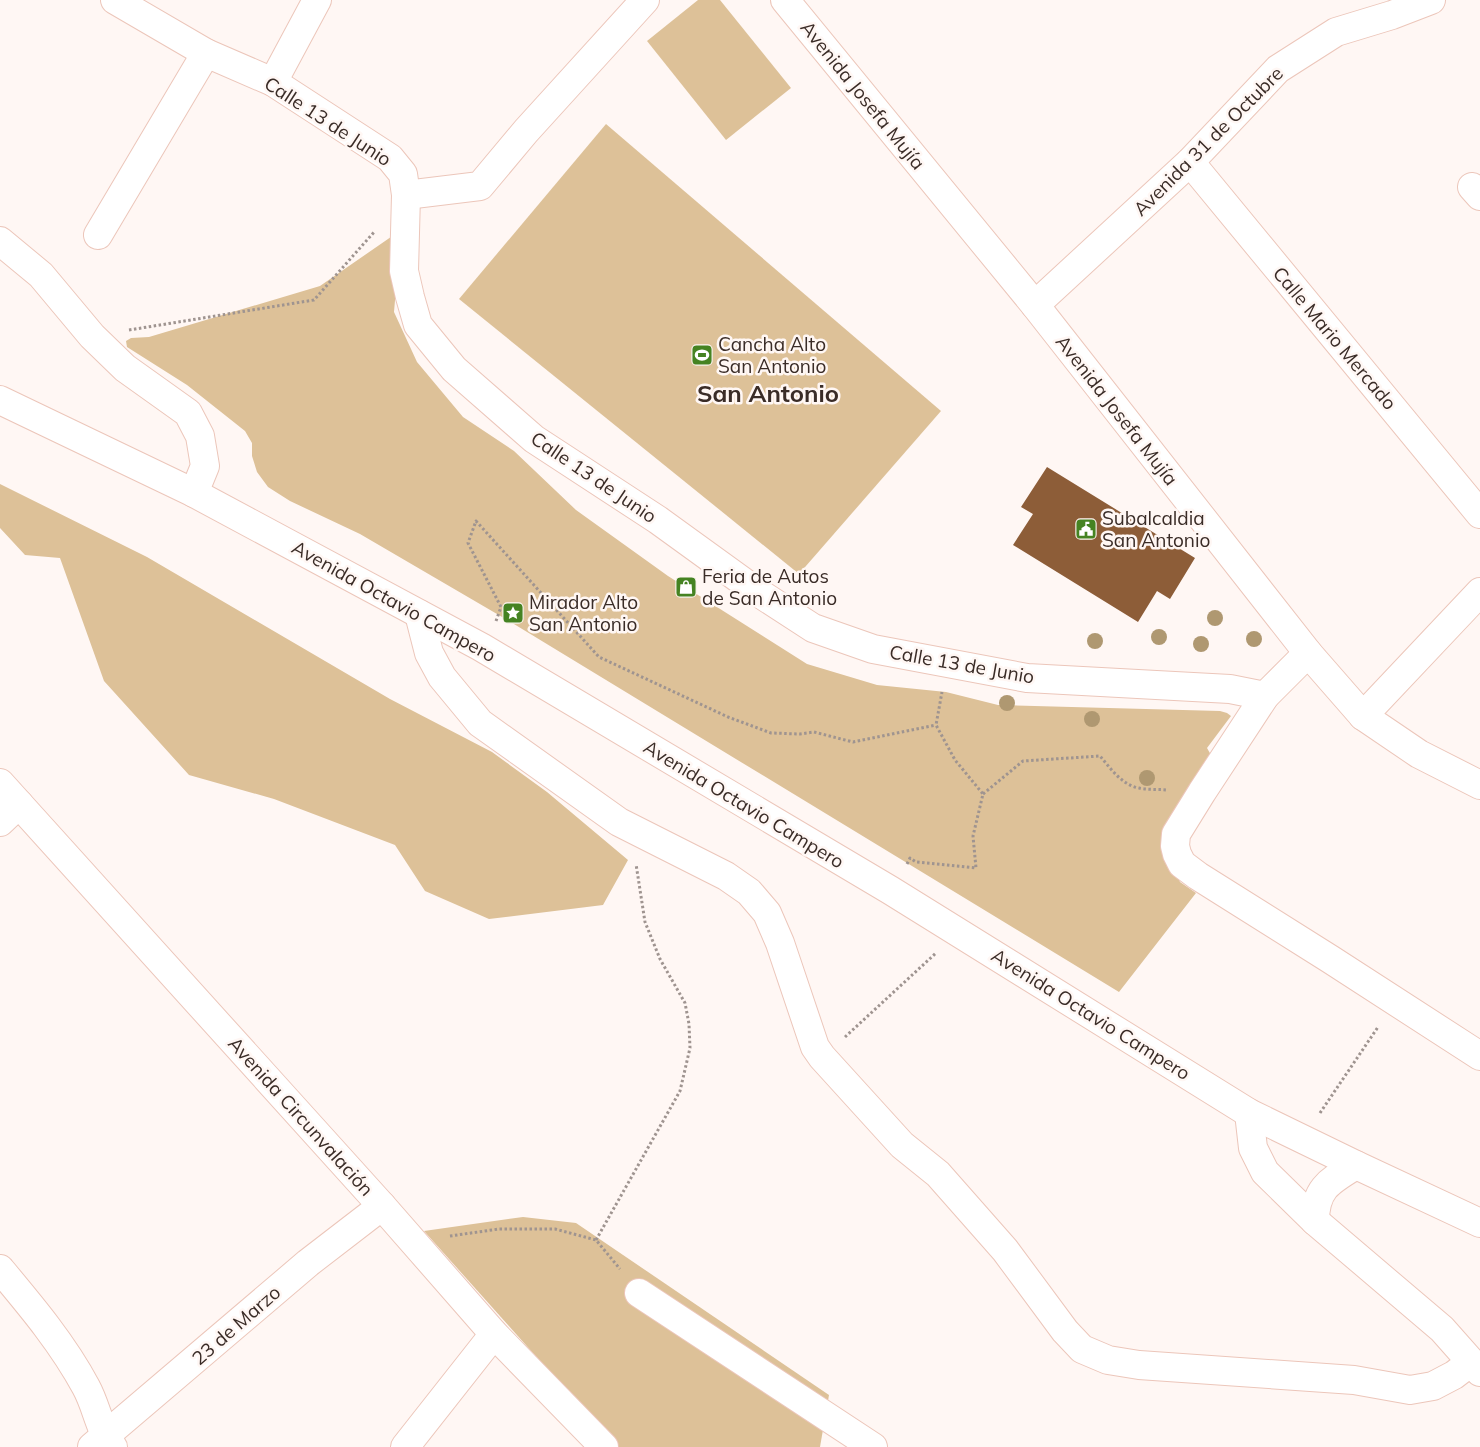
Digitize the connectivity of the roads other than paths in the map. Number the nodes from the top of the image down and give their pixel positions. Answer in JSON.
{"nodes":[{"id":1,"x":115,"y":0,"type":"edge"},
{"id":2,"x":317,"y":0,"type":"edge"},
{"id":3,"x":645,"y":0,"type":"edge"},
{"id":4,"x":784,"y":0,"type":"edge"},
{"id":5,"x":1431,"y":0,"type":"edge"},
{"id":6,"x":206,"y":53,"type":"junction"},
{"id":7,"x":273,"y":82,"type":"junction"},
{"id":8,"x":1190,"y":162,"type":"junction"},
{"id":9,"x":406,"y":195,"type":"junction"},
{"id":10,"x":98,"y":235,"type":"dead end"},
{"id":11,"x":0,"y":240,"type":"edge"},
{"id":12,"x":1035,"y":306,"type":"junction"},
{"id":13,"x":0,"y":400,"type":"edge"},
{"id":14,"x":194,"y":493,"type":"junction"},
{"id":15,"x":1480,"y":514,"type":"edge"},
{"id":16,"x":1480,"y":592,"type":"edge"},
{"id":17,"x":419,"y":614,"type":"junction"},
{"id":18,"x":1308,"y":653,"type":"junction"},
{"id":19,"x":1265,"y":696,"type":"junction"},
{"id":20,"x":1363,"y":716,"type":"junction"},
{"id":21,"x":0,"y":783,"type":"edge"},
{"id":22,"x":1480,"y":785,"type":"edge"},
{"id":23,"x":9,"y":813,"type":"edge"},
{"id":24,"x":1480,"y":1056,"type":"edge"},
{"id":25,"x":1249,"y":1112,"type":"junction"},
{"id":26,"x":1356,"y":1165,"type":"junction"},
{"id":27,"x":382,"y":1206,"type":"junction"},
{"id":28,"x":1315,"y":1220,"type":"junction"},
{"id":29,"x":1480,"y":1223,"type":"edge"},
{"id":30,"x":0,"y":1269,"type":"edge"},
{"id":31,"x":639,"y":1294,"type":"road end"},
{"id":32,"x":494,"y":1334,"type":"junction"},
{"id":33,"x":1476,"y":1367,"type":"edge"},
{"id":34,"x":104,"y":1444,"type":"edge"},
{"id":35,"x":406,"y":1447,"type":"edge"},
{"id":36,"x":604,"y":1447,"type":"edge"},
{"id":37,"x":873,"y":1447,"type":"edge"}],
"edges":[{"from":1,"to":6,"type":"street","name":"Calle 13 de Junio"},
{"from":2,"to":7,"type":"street"},
{"from":3,"to":9,"type":"street"},
{"from":4,"to":12,"type":"street","name":"Avenida Josefa Mujía"},
{"from":5,"to":8,"type":"street","name":"Avenida 31 de Octubre"},
{"from":6,"to":7,"type":"street","name":"Calle 13 de Junio"},
{"from":6,"to":10,"type":"street"},
{"from":7,"to":9,"type":"street","name":"Calle 13 de Junio"},
{"from":8,"to":12,"type":"street","name":"Avenida 31 de Octubre"},
{"from":8,"to":15,"type":"street","name":"Calle Mario Mercado"},
{"from":9,"to":19,"type":"street","name":"Calle 13 de Junio"},
{"from":11,"to":14,"type":"street"},
{"from":12,"to":18,"type":"street","name":"Avenida Josefa Mujía"},
{"from":13,"to":14,"type":"street","name":"Avenida Octavio Campero"},
{"from":14,"to":17,"type":"street","name":"Avenida Octavio Campero"},
{"from":16,"to":20,"type":"street"},
{"from":17,"to":25,"type":"street","name":"Avenida Octavio Campero"},
{"from":17,"to":33,"type":"street"},
{"from":18,"to":19,"type":"street"},
{"from":18,"to":20,"type":"street","name":"Avenida Josefa Mujía"},
{"from":19,"to":24,"type":"street"},
{"from":20,"to":22,"type":"street","name":"Avenida Josefa Mujía"},
{"from":21,"to":23,"type":"street","name":"Avenida Circunvalación"},
{"from":23,"to":27,"type":"street","name":"Avenida Circunvalación"},
{"from":25,"to":26,"type":"street","name":"Avenida Octavio Campero"},
{"from":25,"to":28,"type":"street"},
{"from":26,"to":28,"type":"street"},
{"from":26,"to":29,"type":"street","name":"Avenida Octavio Campero"},
{"from":27,"to":32,"type":"street","name":"Avenida Circunvalación"},
{"from":27,"to":34,"type":"street","name":"23 de Marzo"},
{"from":28,"to":33,"type":"street"},
{"from":30,"to":34,"type":"street"},
{"from":31,"to":37,"type":"street"},
{"from":32,"to":35,"type":"street"},
{"from":32,"to":36,"type":"street","name":"Avenida Circunvalación"}]}
